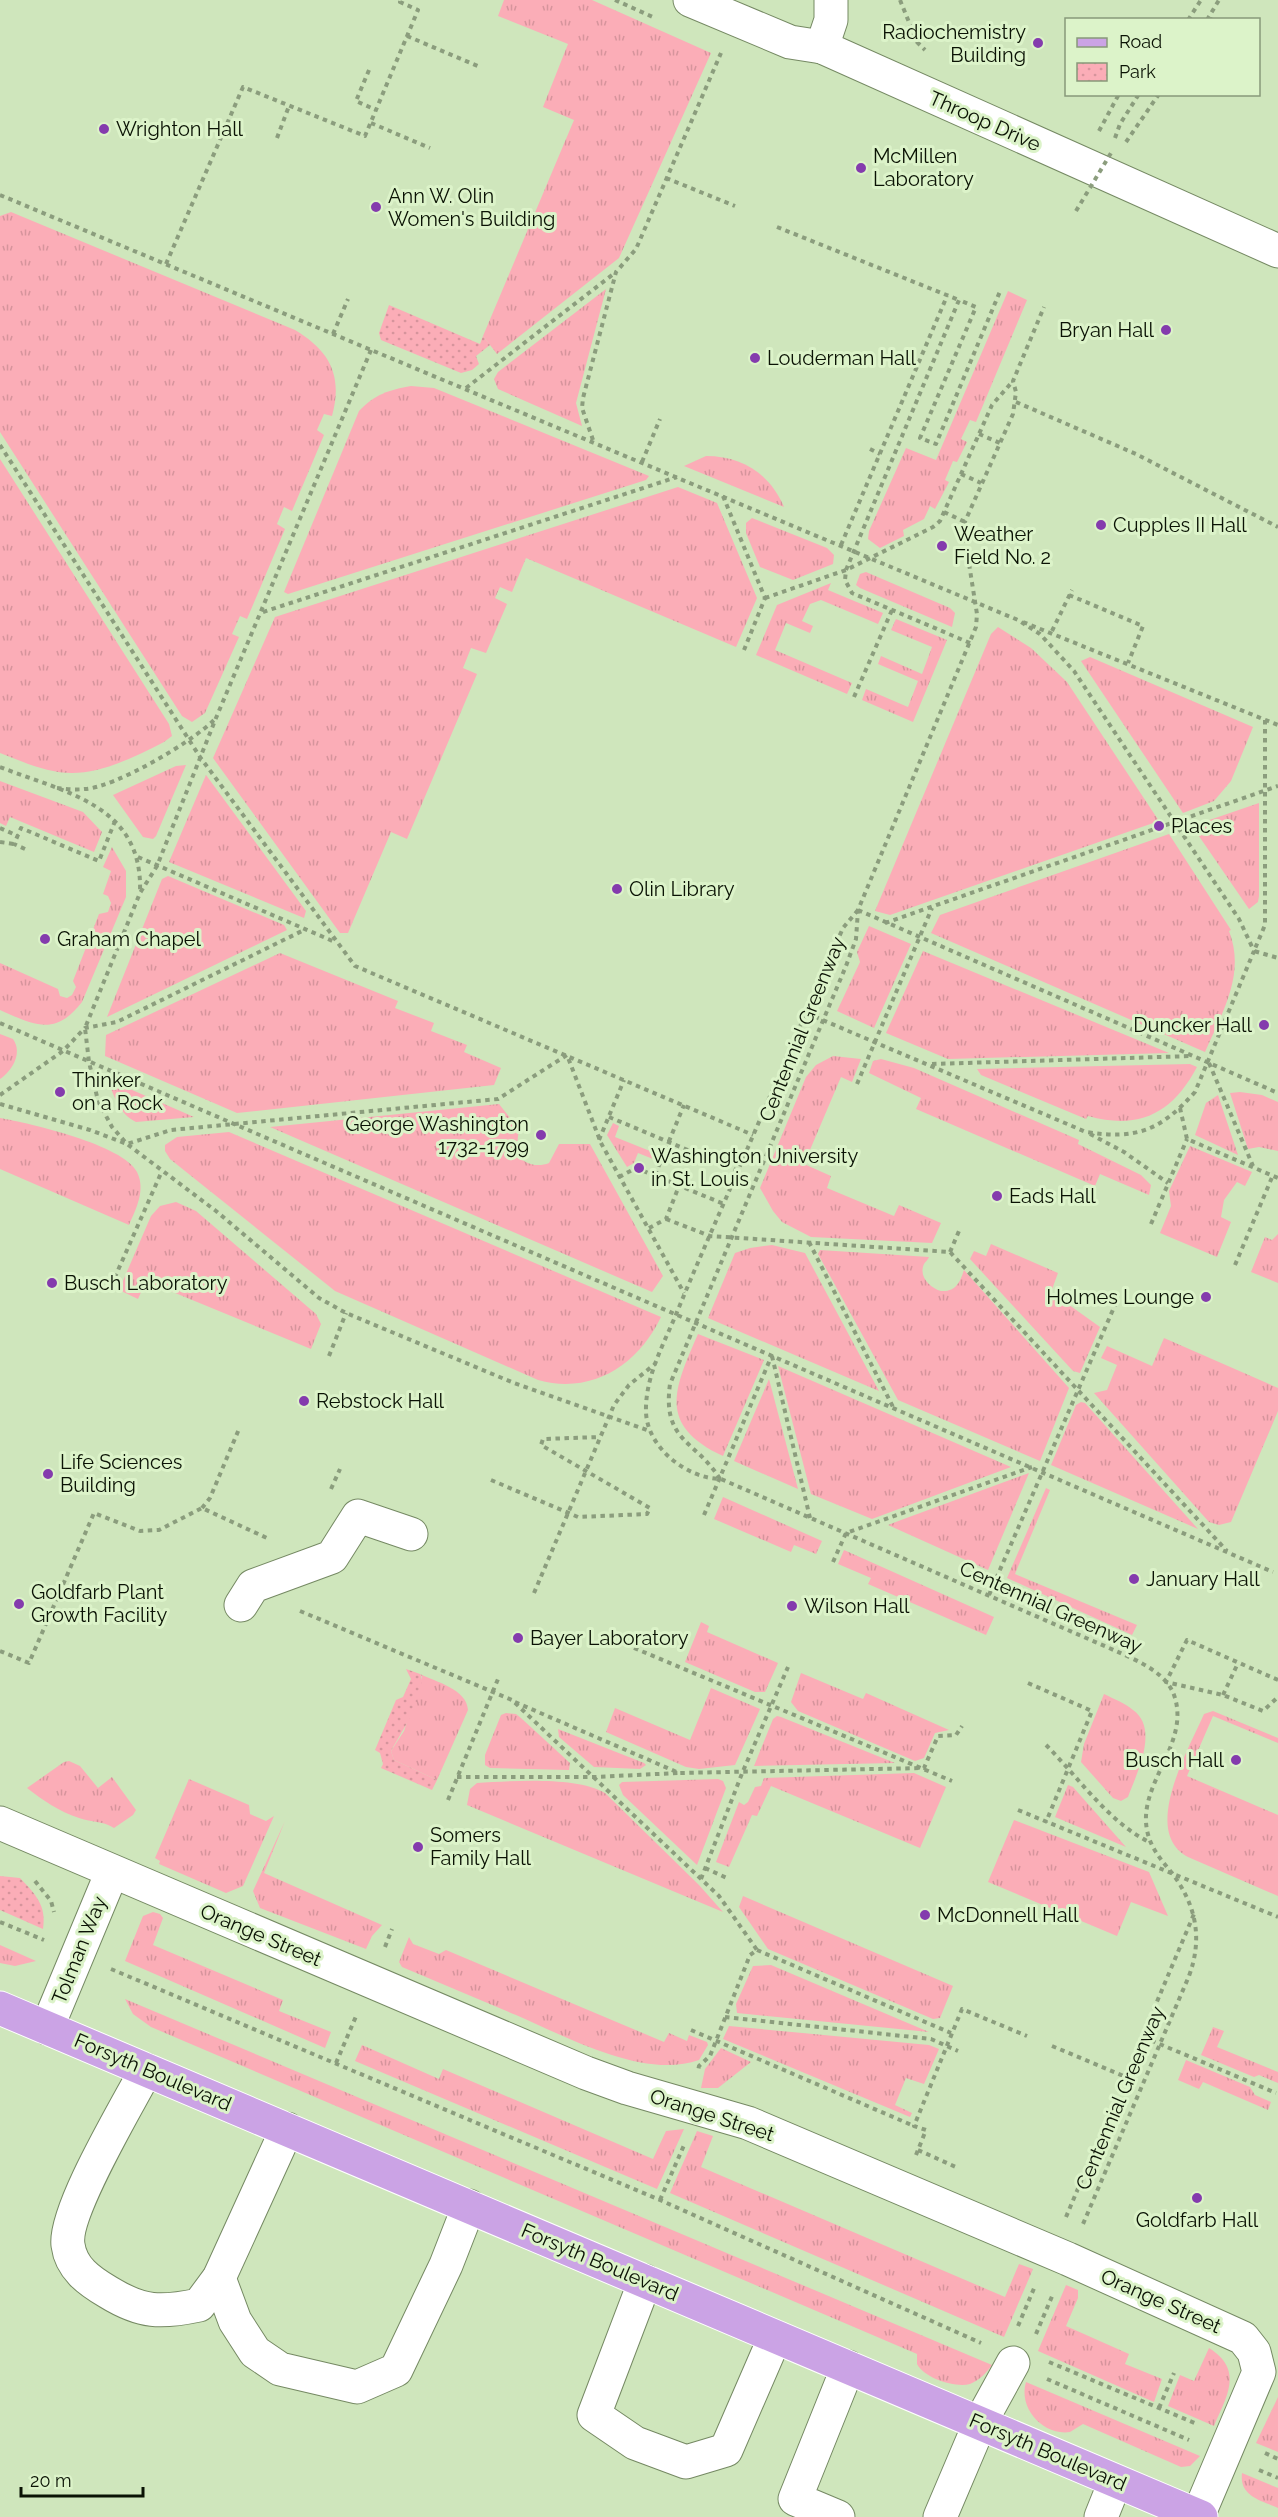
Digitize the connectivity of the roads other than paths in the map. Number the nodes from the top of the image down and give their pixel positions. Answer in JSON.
{"nodes":[{"id":1,"x":690,"y":0,"type":"edge"},
{"id":2,"x":831,"y":0,"type":"edge"},
{"id":3,"x":822,"y":47,"type":"junction"},
{"id":4,"x":1278,"y":250,"type":"edge"},
{"id":5,"x":411,"y":1534,"type":"dead end"},
{"id":6,"x":241,"y":1605,"type":"dead end"},
{"id":7,"x":0,"y":1823,"type":"edge"},
{"id":8,"x":112,"y":1872,"type":"junction"},
{"id":9,"x":0,"y":2008,"type":"edge"},
{"id":10,"x":47,"y":2028,"type":"junction"},
{"id":11,"x":146,"y":2070,"type":"junction"},
{"id":12,"x":287,"y":2129,"type":"junction"},
{"id":13,"x":469,"y":2206,"type":"junction"},
{"id":14,"x":219,"y":2277,"type":"junction"},
{"id":15,"x":645,"y":2281,"type":"junction"},
{"id":16,"x":775,"y":2337,"type":"junction"},
{"id":17,"x":1022,"y":2352,"type":"road end"},
{"id":18,"x":848,"y":2367,"type":"junction"},
{"id":19,"x":980,"y":2423,"type":"junction"},
{"id":20,"x":1115,"y":2482,"type":"junction"},
{"id":21,"x":1199,"y":2516,"type":"edge"},
{"id":22,"x":838,"y":2517,"type":"edge"},
{"id":23,"x":938,"y":2517,"type":"edge"},
{"id":24,"x":1101,"y":2517,"type":"edge"}],
"edges":[{"from":1,"to":3,"type":"street","name":"Throop Drive"},
{"from":2,"to":3,"type":"street"},
{"from":3,"to":4,"type":"street","name":"Throop Drive"},
{"from":5,"to":6,"type":"street"},
{"from":7,"to":8,"type":"street","name":"Orange Street"},
{"from":8,"to":10,"type":"street","name":"Tolman Way"},
{"from":8,"to":21,"type":"street","name":"Orange Street"},
{"from":9,"to":10,"type":"main road","name":"Forsyth Boulevard"},
{"from":10,"to":11,"type":"main road","name":"Forsyth Boulevard"},
{"from":11,"to":12,"type":"main road","name":"Forsyth Boulevard"},
{"from":11,"to":14,"type":"street"},
{"from":12,"to":13,"type":"main road","name":"Forsyth Boulevard"},
{"from":12,"to":14,"type":"street"},
{"from":13,"to":14,"type":"street"},
{"from":13,"to":15,"type":"main road","name":"Forsyth Boulevard"},
{"from":15,"to":16,"type":"main road","name":"Forsyth Boulevard"},
{"from":15,"to":16,"type":"street"},
{"from":16,"to":18,"type":"main road","name":"Forsyth Boulevard"},
{"from":17,"to":19,"type":"street"},
{"from":18,"to":19,"type":"main road","name":"Forsyth Boulevard"},
{"from":18,"to":22,"type":"street"},
{"from":19,"to":20,"type":"main road","name":"Forsyth Boulevard"},
{"from":19,"to":23,"type":"street"},
{"from":20,"to":21,"type":"main road","name":"Forsyth Boulevard"},
{"from":20,"to":24,"type":"street"}]}
